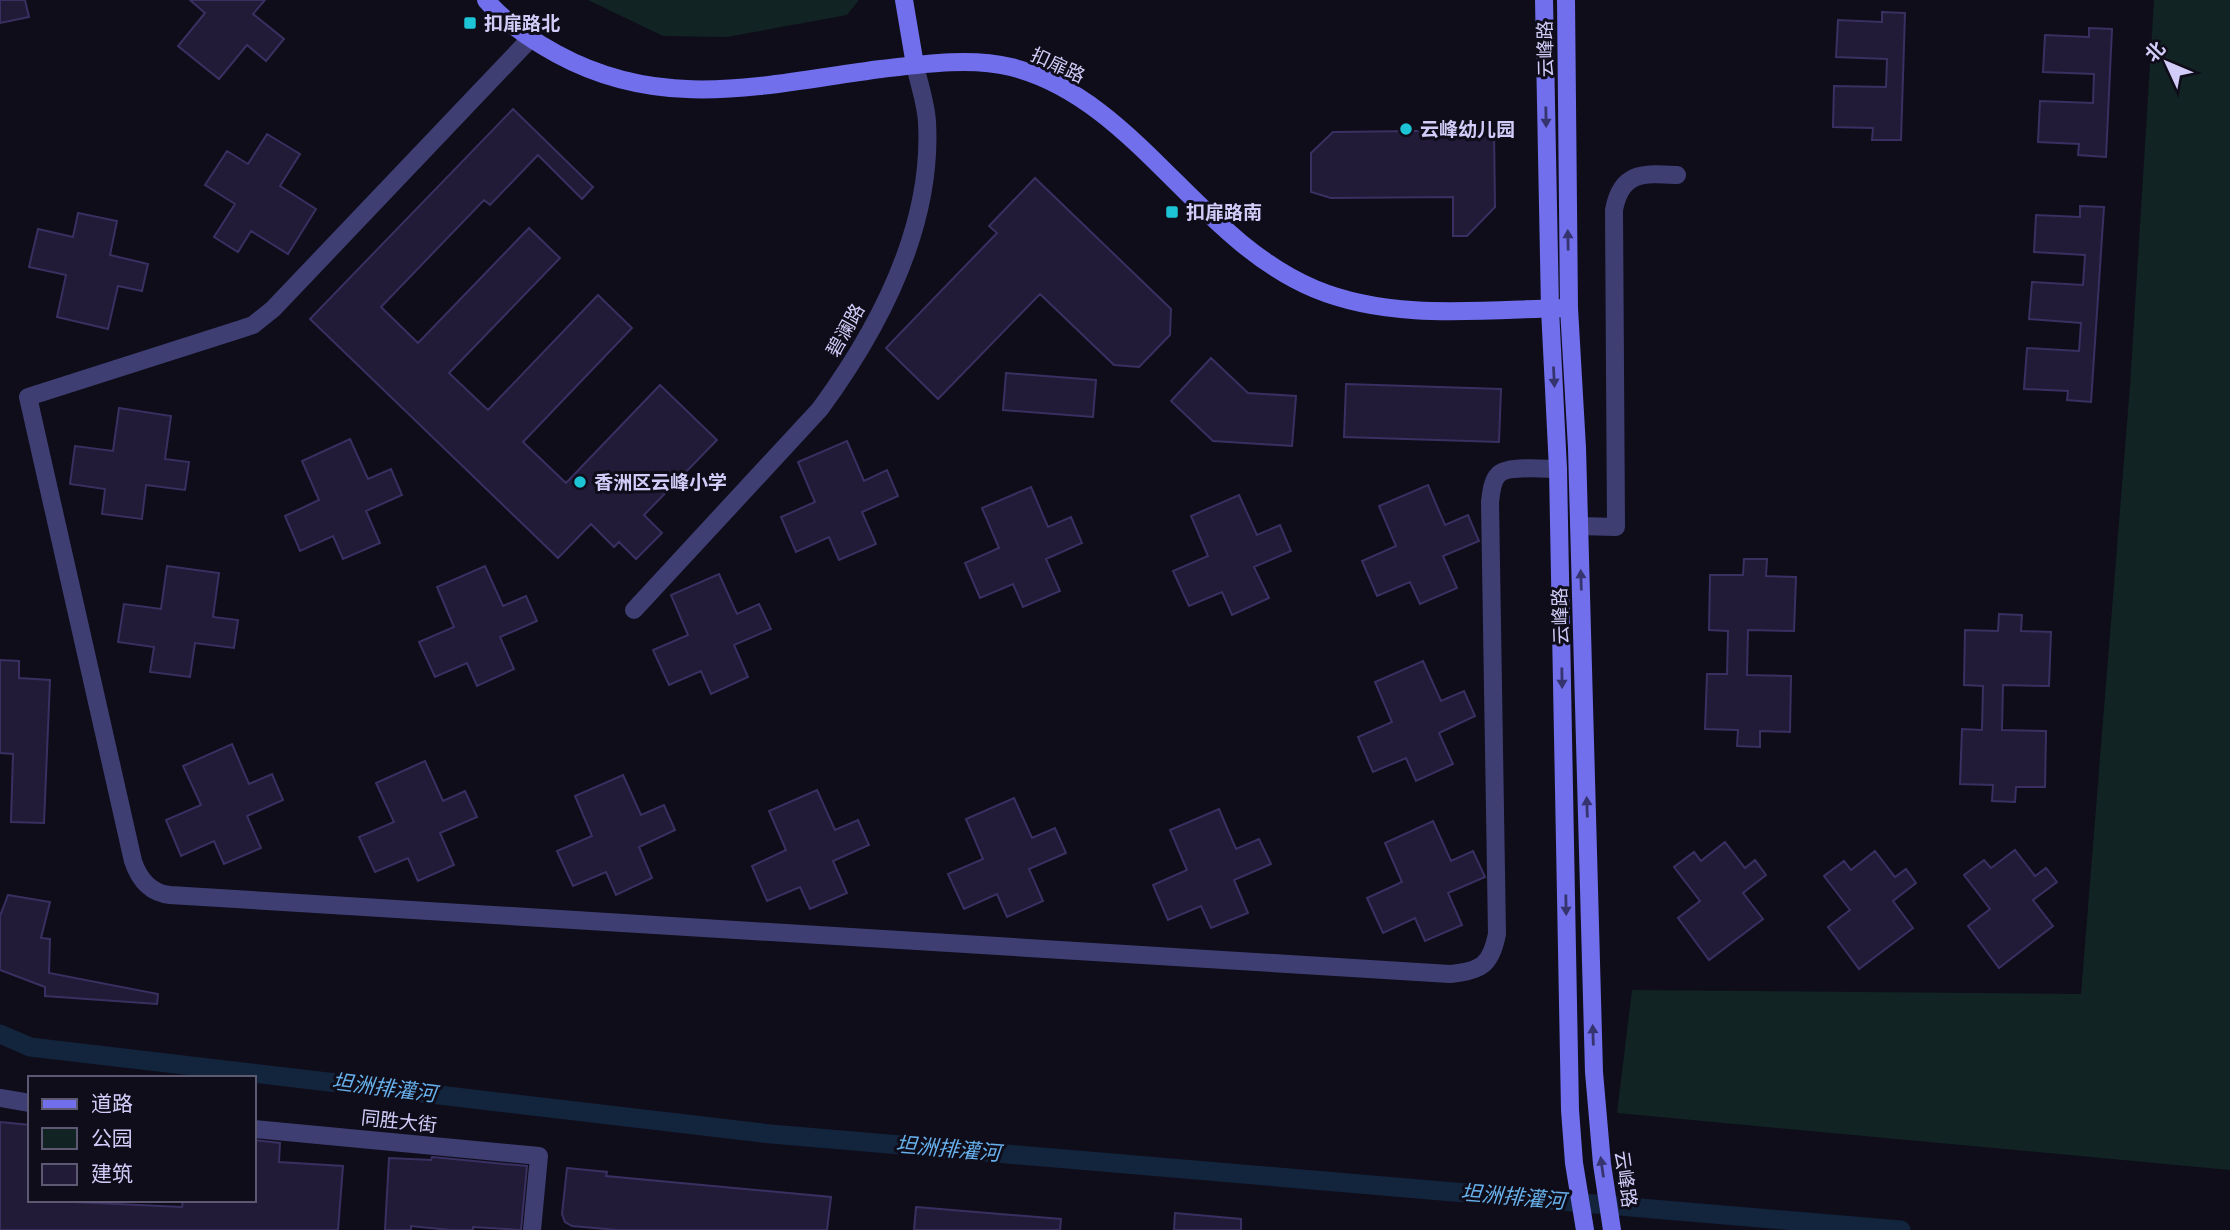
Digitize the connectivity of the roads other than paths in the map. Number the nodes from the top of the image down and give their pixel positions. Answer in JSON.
{"nodes":[{"id":1,"x":486,"y":0,"type":"edge"},
{"id":2,"x":904,"y":0,"type":"edge"},
{"id":3,"x":1544,"y":0,"type":"edge"},
{"id":4,"x":1566,"y":0,"type":"edge"},
{"id":5,"x":531,"y":38,"type":"junction"},
{"id":6,"x":915,"y":65,"type":"junction"},
{"id":7,"x":1677,"y":175,"type":"dead end"},
{"id":8,"x":1569,"y":308,"type":"junction"},
{"id":9,"x":1550,"y":309,"type":"junction"},
{"id":10,"x":1558,"y":469,"type":"junction"},
{"id":11,"x":1579,"y":526,"type":"junction"},
{"id":12,"x":634,"y":610,"type":"dead end"},
{"id":13,"x":0,"y":1098,"type":"edge"},
{"id":14,"x":28,"y":1103,"type":"edge"},
{"id":15,"x":256,"y":1129,"type":"edge"},
{"id":16,"x":532,"y":1230,"type":"edge"},
{"id":17,"x":1585,"y":1230,"type":"edge"},
{"id":18,"x":1612,"y":1230,"type":"edge"}],
"edges":[{"from":1,"to":5,"type":"street","name":"扣扉路"},
{"from":2,"to":6,"type":"street","name":"碧澜路"},
{"from":3,"to":9,"type":"street","name":"云峰路","one_way":true},
{"from":8,"to":4,"type":"street","name":"云峰路","one_way":true},
{"from":5,"to":6,"type":"street","name":"扣扉路"},
{"from":5,"to":10,"type":"street"},
{"from":6,"to":9,"type":"street","name":"扣扉路"},
{"from":6,"to":12,"type":"street","name":"碧澜路"},
{"from":7,"to":11,"type":"street"},
{"from":8,"to":9,"type":"street","name":"扣扉路"},
{"from":8,"to":11,"type":"street","name":"云峰路"},
{"from":9,"to":10,"type":"street","name":"云峰路","one_way":true},
{"from":10,"to":17,"type":"street","name":"云峰路","one_way":true},
{"from":18,"to":11,"type":"street","name":"云峰路","one_way":true},
{"from":13,"to":14,"type":"street"},
{"from":15,"to":16,"type":"street","name":"同胜大街"}]}
